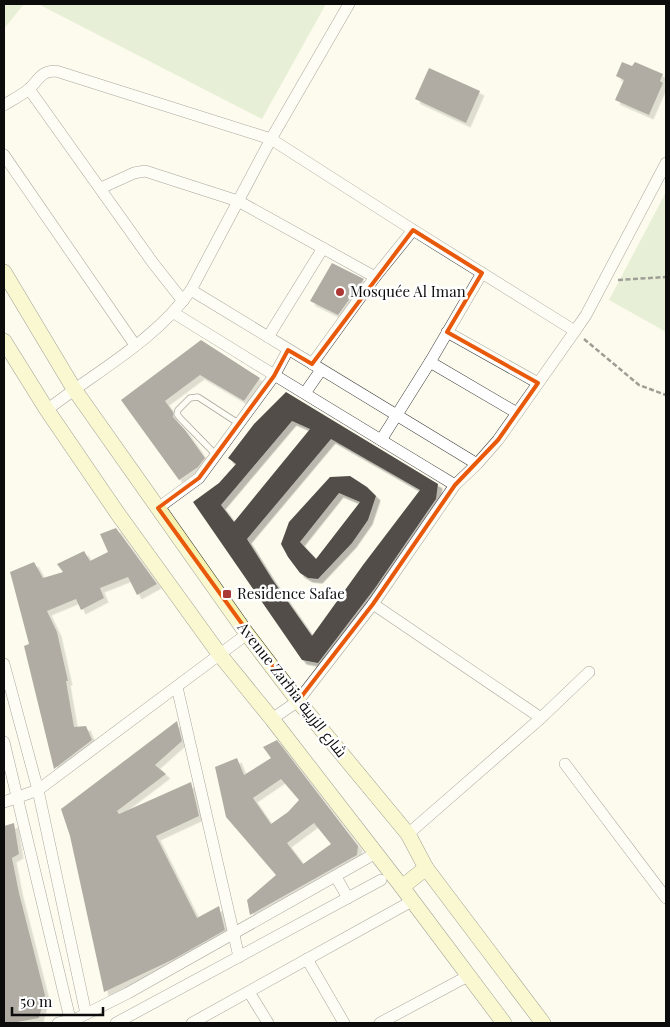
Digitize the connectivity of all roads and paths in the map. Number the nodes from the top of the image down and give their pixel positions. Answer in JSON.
{"nodes":[{"id":1,"x":349,"y":4,"type":"edge"},
{"id":2,"x":29,"y":89,"type":"junction"},
{"id":3,"x":4,"y":105,"type":"edge"},
{"id":4,"x":271,"y":139,"type":"junction"},
{"id":5,"x":4,"y":155,"type":"edge"},
{"id":6,"x":666,"y":162,"type":"edge"},
{"id":7,"x":101,"y":188,"type":"junction"},
{"id":8,"x":238,"y":201,"type":"junction"},
{"id":9,"x":413,"y":230,"type":"junction"},
{"id":10,"x":323,"y":248,"type":"junction"},
{"id":11,"x":4,"y":272,"type":"edge"},
{"id":12,"x":482,"y":273,"type":"junction"},
{"id":13,"x":375,"y":277,"type":"junction"},
{"id":14,"x":666,"y":277,"type":"edge"},
{"id":15,"x":604,"y":281,"type":"junction"},
{"id":16,"x":191,"y":290,"type":"junction"},
{"id":17,"x":183,"y":302,"type":"junction"},
{"id":18,"x":174,"y":312,"type":"junction"},
{"id":19,"x":575,"y":331,"type":"junction"},
{"id":20,"x":447,"y":332,"type":"junction"},
{"id":21,"x":268,"y":337,"type":"junction"},
{"id":22,"x":4,"y":341,"type":"edge"},
{"id":23,"x":135,"y":345,"type":"junction"},
{"id":24,"x":288,"y":350,"type":"junction"},
{"id":25,"x":430,"y":362,"type":"junction"},
{"id":26,"x":316,"y":367,"type":"junction"},
{"id":27,"x":274,"y":376,"type":"junction"},
{"id":28,"x":538,"y":384,"type":"junction"},
{"id":29,"x":74,"y":389,"type":"junction"},
{"id":30,"x":306,"y":393,"type":"junction"},
{"id":31,"x":666,"y":395,"type":"edge"},
{"id":32,"x":47,"y":410,"type":"junction"},
{"id":33,"x":517,"y":413,"type":"junction"},
{"id":34,"x":398,"y":414,"type":"junction"},
{"id":35,"x":238,"y":423,"type":"junction"},
{"id":36,"x":381,"y":440,"type":"junction"},
{"id":37,"x":216,"y":454,"type":"junction"},
{"id":38,"x":477,"y":464,"type":"junction"},
{"id":39,"x":455,"y":485,"type":"junction"},
{"id":40,"x":158,"y":508,"type":"junction"},
{"id":41,"x":373,"y":604,"type":"junction"},
{"id":42,"x":247,"y":634,"type":"junction"},
{"id":43,"x":220,"y":655,"type":"junction"},
{"id":44,"x":4,"y":664,"type":"edge"},
{"id":45,"x":589,"y":672,"type":"dead end"},
{"id":46,"x":6,"y":682,"type":"edge"},
{"id":47,"x":177,"y":687,"type":"junction"},
{"id":48,"x":298,"y":701,"type":"junction"},
{"id":49,"x":541,"y":718,"type":"junction"},
{"id":50,"x":272,"y":719,"type":"junction"},
{"id":51,"x":4,"y":742,"type":"edge"},
{"id":52,"x":565,"y":764,"type":"dead end"},
{"id":53,"x":38,"y":790,"type":"junction"},
{"id":54,"x":16,"y":799,"type":"junction"},
{"id":55,"x":4,"y":802,"type":"edge"},
{"id":56,"x":408,"y":834,"type":"junction"},
{"id":57,"x":50,"y":844,"type":"junction"},
{"id":58,"x":29,"y":852,"type":"junction"},
{"id":59,"x":376,"y":854,"type":"junction"},
{"id":60,"x":426,"y":868,"type":"junction"},
{"id":61,"x":336,"y":877,"type":"junction"},
{"id":62,"x":381,"y":880,"type":"dead end"},
{"id":63,"x":402,"y":887,"type":"junction"},
{"id":64,"x":348,"y":898,"type":"junction"},
{"id":65,"x":666,"y":898,"type":"edge"},
{"id":66,"x":412,"y":901,"type":"junction"},
{"id":67,"x":234,"y":934,"type":"junction"},
{"id":68,"x":240,"y":957,"type":"junction"},
{"id":69,"x":307,"y":959,"type":"junction"},
{"id":70,"x":468,"y":976,"type":"junction"},
{"id":71,"x":249,"y":992,"type":"junction"},
{"id":72,"x":128,"y":993,"type":"junction"},
{"id":73,"x":138,"y":1011,"type":"junction"},
{"id":74,"x":86,"y":1014,"type":"junction"},
{"id":75,"x":71,"y":1022,"type":"edge"},
{"id":76,"x":58,"y":1023,"type":"edge"},
{"id":77,"x":116,"y":1023,"type":"edge"},
{"id":78,"x":195,"y":1023,"type":"edge"},
{"id":79,"x":268,"y":1023,"type":"edge"},
{"id":80,"x":344,"y":1023,"type":"edge"},
{"id":81,"x":380,"y":1023,"type":"edge"},
{"id":82,"x":504,"y":1023,"type":"edge"},
{"id":83,"x":543,"y":1023,"type":"edge"}],
"edges":[{"from":1,"to":4,"type":"street"},
{"from":2,"to":3,"type":"street"},
{"from":2,"to":4,"type":"street"},
{"from":2,"to":7,"type":"street"},
{"from":4,"to":8,"type":"street"},
{"from":4,"to":9,"type":"street"},
{"from":5,"to":23,"type":"street"},
{"from":6,"to":15,"type":"street"},
{"from":7,"to":8,"type":"street"},
{"from":7,"to":17,"type":"street"},
{"from":8,"to":10,"type":"street"},
{"from":8,"to":16,"type":"street"},
{"from":9,"to":12,"type":"street"},
{"from":9,"to":13,"type":"street"},
{"from":10,"to":13,"type":"street"},
{"from":10,"to":21,"type":"street"},
{"from":11,"to":29,"type":"main road","name":"Avenue Zarbia شارع الزربية"},
{"from":12,"to":19,"type":"street"},
{"from":12,"to":20,"type":"street"},
{"from":13,"to":26,"type":"street"},
{"from":14,"to":15,"type":"path"},
{"from":15,"to":19,"type":"street"},
{"from":16,"to":17,"type":"street"},
{"from":16,"to":21,"type":"street"},
{"from":17,"to":18,"type":"street"},
{"from":18,"to":23,"type":"street"},
{"from":18,"to":27,"type":"street"},
{"from":19,"to":28,"type":"street"},
{"from":19,"to":31,"type":"path"},
{"from":20,"to":25,"type":"street"},
{"from":20,"to":28,"type":"street"},
{"from":21,"to":24,"type":"street"},
{"from":22,"to":32,"type":"main road"},
{"from":23,"to":29,"type":"street"},
{"from":24,"to":26,"type":"street"},
{"from":24,"to":27,"type":"street"},
{"from":25,"to":33,"type":"street"},
{"from":25,"to":34,"type":"street"},
{"from":26,"to":30,"type":"street"},
{"from":26,"to":34,"type":"street"},
{"from":27,"to":30,"type":"street"},
{"from":27,"to":35,"type":"street"},
{"from":28,"to":33,"type":"street"},
{"from":29,"to":32,"type":"street"},
{"from":29,"to":40,"type":"main road","name":"Avenue Zarbia شارع الزربية"},
{"from":30,"to":36,"type":"street"},
{"from":32,"to":43,"type":"main road"},
{"from":33,"to":38,"type":"street"},
{"from":34,"to":36,"type":"street"},
{"from":34,"to":38,"type":"street"},
{"from":35,"to":37,"type":"street"},
{"from":35,"to":37,"type":"lane"},
{"from":36,"to":39,"type":"street"},
{"from":37,"to":40,"type":"street"},
{"from":38,"to":39,"type":"street"},
{"from":39,"to":41,"type":"street"},
{"from":40,"to":42,"type":"main road","name":"Avenue Zarbia شارع الزربية"},
{"from":41,"to":48,"type":"street"},
{"from":41,"to":49,"type":"street"},
{"from":42,"to":43,"type":"street"},
{"from":42,"to":48,"type":"main road","name":"Avenue Zarbia شارع الزربية"},
{"from":43,"to":47,"type":"street"},
{"from":43,"to":50,"type":"main road"},
{"from":44,"to":46,"type":"street"},
{"from":45,"to":49,"type":"street"},
{"from":46,"to":53,"type":"street"},
{"from":47,"to":53,"type":"street"},
{"from":47,"to":67,"type":"street"},
{"from":48,"to":50,"type":"street"},
{"from":48,"to":56,"type":"main road","name":"Avenue Zarbia شارع الزربية"},
{"from":49,"to":56,"type":"street"},
{"from":50,"to":59,"type":"main road"},
{"from":51,"to":54,"type":"street"},
{"from":52,"to":65,"type":"street"},
{"from":53,"to":54,"type":"street"},
{"from":53,"to":57,"type":"street"},
{"from":54,"to":55,"type":"street"},
{"from":54,"to":58,"type":"street"},
{"from":56,"to":60,"type":"main road","name":"Avenue Zarbia شارع الزربية"},
{"from":57,"to":58,"type":"street"},
{"from":57,"to":74,"type":"street"},
{"from":58,"to":75,"type":"street"},
{"from":59,"to":61,"type":"street"},
{"from":59,"to":63,"type":"main road"},
{"from":60,"to":63,"type":"main road"},
{"from":60,"to":83,"type":"main road","name":"Avenue Zarbia شارع الزربية"},
{"from":61,"to":64,"type":"street"},
{"from":61,"to":67,"type":"street"},
{"from":62,"to":64,"type":"street"},
{"from":63,"to":66,"type":"main road"},
{"from":64,"to":68,"type":"street"},
{"from":66,"to":69,"type":"street"},
{"from":66,"to":70,"type":"main road"},
{"from":67,"to":68,"type":"street"},
{"from":67,"to":72,"type":"street"},
{"from":68,"to":73,"type":"street"},
{"from":69,"to":71,"type":"street"},
{"from":69,"to":80,"type":"street"},
{"from":70,"to":81,"type":"street"},
{"from":70,"to":82,"type":"main road"},
{"from":71,"to":78,"type":"street"},
{"from":71,"to":79,"type":"street"},
{"from":72,"to":73,"type":"street"},
{"from":72,"to":74,"type":"street"},
{"from":73,"to":77,"type":"street"},
{"from":74,"to":75,"type":"street"},
{"from":75,"to":76,"type":"street"}]}
